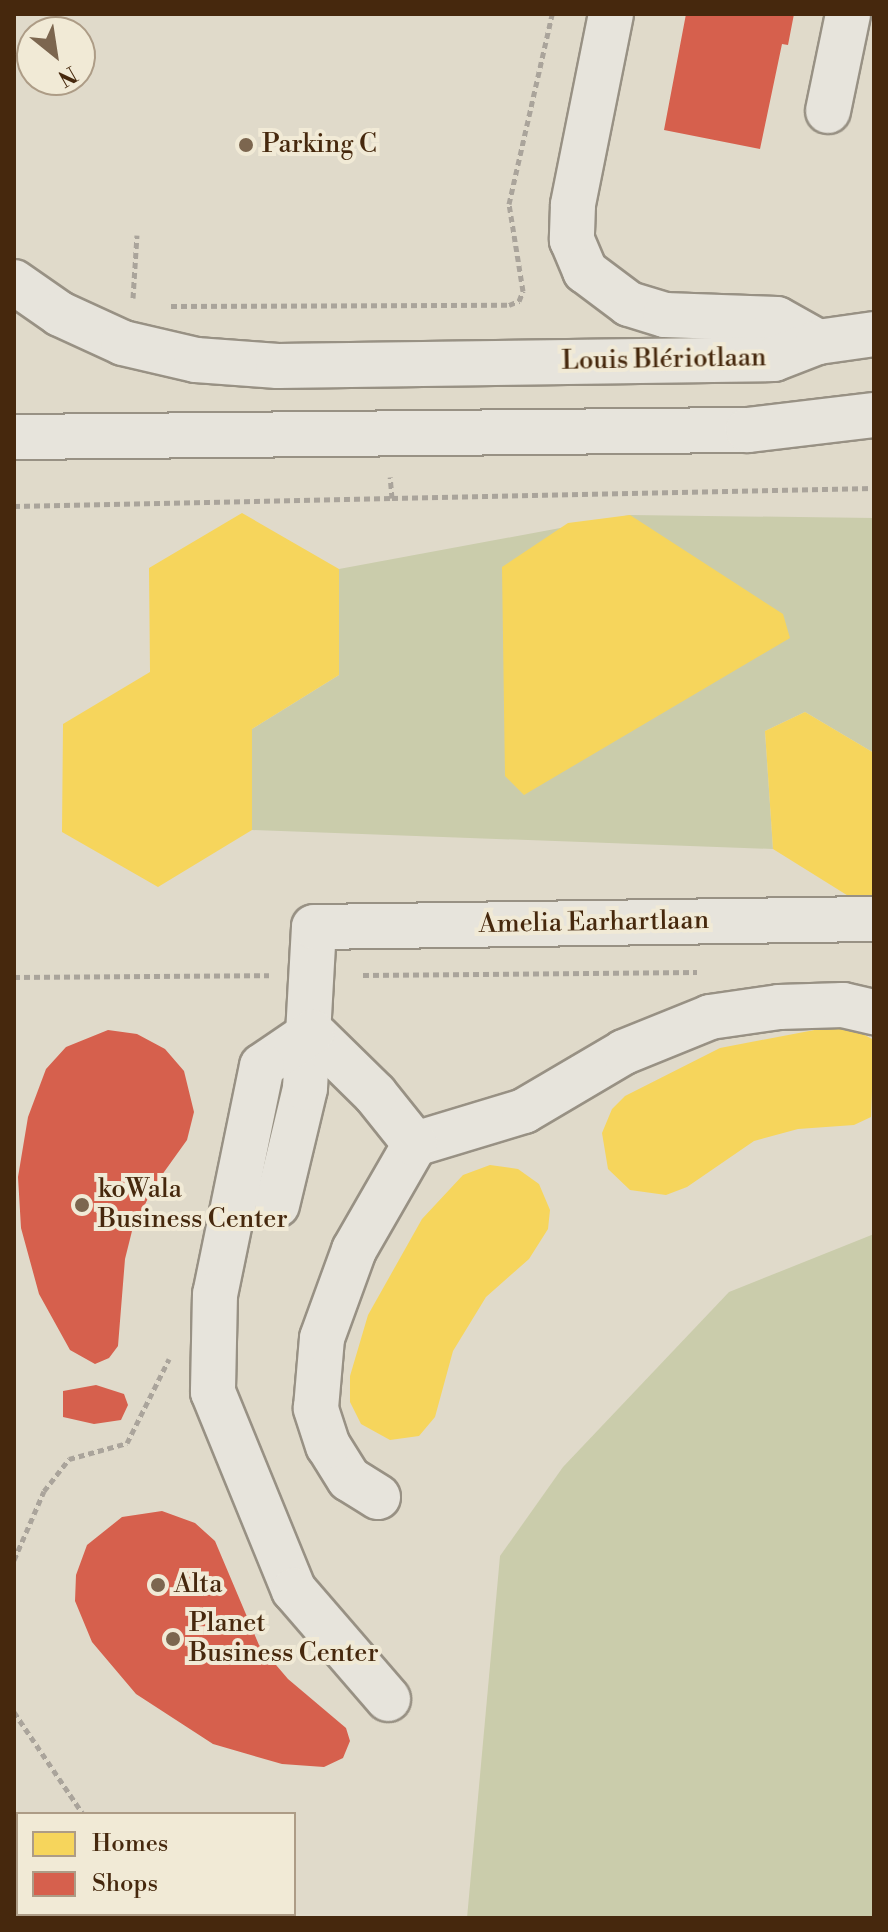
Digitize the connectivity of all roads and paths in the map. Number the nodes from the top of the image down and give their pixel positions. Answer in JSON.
{"nodes":[{"id":1,"x":552,"y":14,"type":"edge"},
{"id":2,"x":611,"y":14,"type":"edge"},
{"id":3,"x":848,"y":14,"type":"edge"},
{"id":4,"x":828,"y":111,"type":"dead end"},
{"id":5,"x":137,"y":235,"type":"dead end"},
{"id":6,"x":14,"y":282,"type":"edge"},
{"id":7,"x":133,"y":306,"type":"dead end"},
{"id":8,"x":164,"y":306,"type":"dead end"},
{"id":9,"x":874,"y":334,"type":"edge"},
{"id":10,"x":818,"y":342,"type":"junction"},
{"id":11,"x":874,"y":415,"type":"edge"},
{"id":12,"x":14,"y":437,"type":"edge"},
{"id":13,"x":390,"y":476,"type":"dead end"},
{"id":14,"x":874,"y":488,"type":"edge"},
{"id":15,"x":392,"y":498,"type":"junction"},
{"id":16,"x":14,"y":506,"type":"edge"},
{"id":17,"x":874,"y":919,"type":"edge"},
{"id":18,"x":701,"y":972,"type":"dead end"},
{"id":19,"x":311,"y":975,"type":"junction"},
{"id":20,"x":14,"y":977,"type":"edge"},
{"id":21,"x":874,"y":1012,"type":"edge"},
{"id":22,"x":312,"y":1032,"type":"junction"},
{"id":23,"x":415,"y":1144,"type":"junction"},
{"id":24,"x":277,"y":1205,"type":"dead end"},
{"id":25,"x":216,"y":1334,"type":"junction"},
{"id":26,"x":378,"y":1497,"type":"dead end"},
{"id":27,"x":14,"y":1560,"type":"edge"},
{"id":28,"x":388,"y":1699,"type":"dead end"},
{"id":29,"x":14,"y":1712,"type":"edge"},
{"id":30,"x":82,"y":1812,"type":"edge"}],
"edges":[{"from":1,"to":8,"type":"path"},
{"from":2,"to":10,"type":"street"},
{"from":3,"to":4,"type":"street"},
{"from":5,"to":7,"type":"path"},
{"from":6,"to":10,"type":"street","name":"Louis Blériotlaan"},
{"from":9,"to":10,"type":"street","name":"Louis Blériotlaan"},
{"from":11,"to":12,"type":"street"},
{"from":13,"to":15,"type":"path"},
{"from":14,"to":15,"type":"path"},
{"from":15,"to":16,"type":"path"},
{"from":17,"to":19,"type":"street","name":"Amelia Earhartlaan"},
{"from":18,"to":19,"type":"path"},
{"from":19,"to":20,"type":"path"},
{"from":19,"to":22,"type":"street"},
{"from":21,"to":23,"type":"street"},
{"from":22,"to":23,"type":"street"},
{"from":22,"to":24,"type":"street"},
{"from":22,"to":25,"type":"street"},
{"from":23,"to":26,"type":"street"},
{"from":25,"to":27,"type":"path"},
{"from":25,"to":28,"type":"street"},
{"from":29,"to":30,"type":"path"}]}
